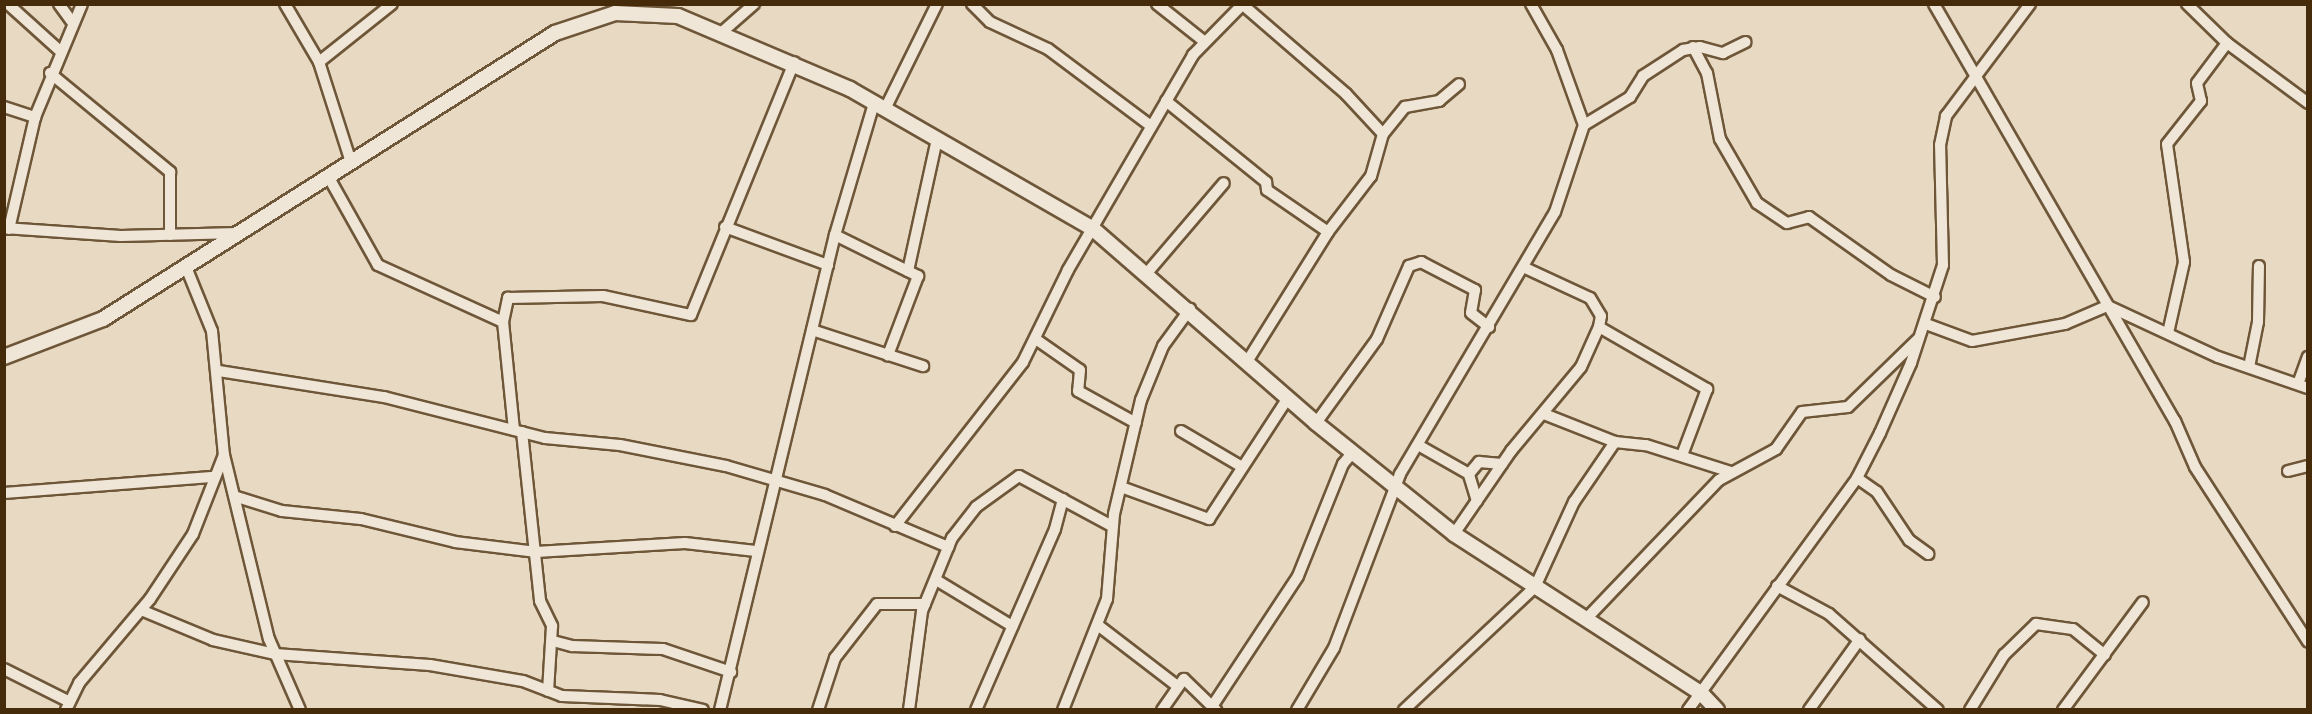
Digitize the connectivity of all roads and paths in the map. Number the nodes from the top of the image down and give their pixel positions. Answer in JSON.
{"nodes":[{"id":1,"x":8,"y":4,"type":"edge"},
{"id":2,"x":59,"y":4,"type":"edge"},
{"id":3,"x":82,"y":4,"type":"edge"},
{"id":4,"x":285,"y":4,"type":"edge"},
{"id":5,"x":392,"y":4,"type":"edge"},
{"id":6,"x":754,"y":4,"type":"edge"},
{"id":7,"x":937,"y":4,"type":"edge"},
{"id":8,"x":972,"y":4,"type":"edge"},
{"id":9,"x":1157,"y":4,"type":"edge"},
{"id":10,"x":1531,"y":4,"type":"edge"},
{"id":11,"x":1934,"y":4,"type":"edge"},
{"id":12,"x":2030,"y":4,"type":"edge"},
{"id":13,"x":2187,"y":4,"type":"edge"},
{"id":14,"x":1243,"y":5,"type":"edge"},
{"id":15,"x":649,"y":8,"type":"edge"},
{"id":16,"x":72,"y":22,"type":"junction"},
{"id":17,"x":721,"y":33,"type":"junction"},
{"id":18,"x":1205,"y":42,"type":"junction"},
{"id":19,"x":1746,"y":42,"type":"dead end"},
{"id":20,"x":2227,"y":43,"type":"junction"},
{"id":21,"x":1693,"y":47,"type":"junction"},
{"id":22,"x":59,"y":50,"type":"junction"},
{"id":23,"x":319,"y":62,"type":"junction"},
{"id":24,"x":794,"y":62,"type":"junction"},
{"id":25,"x":50,"y":73,"type":"junction"},
{"id":26,"x":1971,"y":76,"type":"junction"},
{"id":27,"x":1459,"y":84,"type":"dead end"},
{"id":28,"x":1166,"y":101,"type":"junction"},
{"id":29,"x":2307,"y":103,"type":"edge"},
{"id":30,"x":4,"y":106,"type":"edge"},
{"id":31,"x":879,"y":106,"type":"junction"},
{"id":32,"x":35,"y":117,"type":"junction"},
{"id":33,"x":1584,"y":125,"type":"junction"},
{"id":34,"x":1151,"y":126,"type":"junction"},
{"id":35,"x":1383,"y":134,"type":"junction"},
{"id":36,"x":937,"y":139,"type":"junction"},
{"id":37,"x":351,"y":162,"type":"junction"},
{"id":38,"x":328,"y":176,"type":"junction"},
{"id":39,"x":1224,"y":183,"type":"dead end"},
{"id":40,"x":725,"y":227,"type":"junction"},
{"id":41,"x":7,"y":228,"type":"edge"},
{"id":42,"x":1092,"y":228,"type":"junction"},
{"id":43,"x":1328,"y":232,"type":"junction"},
{"id":44,"x":238,"y":233,"type":"junction"},
{"id":45,"x":170,"y":235,"type":"junction"},
{"id":46,"x":835,"y":236,"type":"junction"},
{"id":47,"x":828,"y":265,"type":"junction"},
{"id":48,"x":2259,"y":266,"type":"dead end"},
{"id":49,"x":186,"y":267,"type":"junction"},
{"id":50,"x":1526,"y":268,"type":"junction"},
{"id":51,"x":908,"y":272,"type":"junction"},
{"id":52,"x":1147,"y":273,"type":"junction"},
{"id":53,"x":1935,"y":297,"type":"junction"},
{"id":54,"x":2107,"y":306,"type":"junction"},
{"id":55,"x":1190,"y":309,"type":"junction"},
{"id":56,"x":503,"y":322,"type":"junction"},
{"id":57,"x":1490,"y":327,"type":"junction"},
{"id":58,"x":1599,"y":327,"type":"junction"},
{"id":59,"x":1924,"y":328,"type":"junction"},
{"id":60,"x":812,"y":330,"type":"junction"},
{"id":61,"x":2168,"y":333,"type":"junction"},
{"id":62,"x":1037,"y":340,"type":"junction"},
{"id":63,"x":888,"y":355,"type":"junction"},
{"id":64,"x":4,"y":357,"type":"edge"},
{"id":65,"x":2307,"y":357,"type":"edge"},
{"id":66,"x":1248,"y":360,"type":"junction"},
{"id":67,"x":922,"y":366,"type":"dead end"},
{"id":68,"x":2249,"y":367,"type":"junction"},
{"id":69,"x":219,"y":371,"type":"junction"},
{"id":70,"x":2303,"y":386,"type":"edge"},
{"id":71,"x":1288,"y":398,"type":"junction"},
{"id":72,"x":1544,"y":414,"type":"junction"},
{"id":73,"x":1136,"y":423,"type":"junction"},
{"id":74,"x":1316,"y":423,"type":"junction"},
{"id":75,"x":518,"y":431,"type":"junction"},
{"id":76,"x":1181,"y":431,"type":"dead end"},
{"id":77,"x":1614,"y":442,"type":"junction"},
{"id":78,"x":1418,"y":445,"type":"junction"},
{"id":79,"x":1353,"y":452,"type":"junction"},
{"id":80,"x":224,"y":455,"type":"junction"},
{"id":81,"x":1682,"y":455,"type":"junction"},
{"id":82,"x":1502,"y":464,"type":"junction"},
{"id":83,"x":2307,"y":466,"type":"edge"},
{"id":84,"x":1242,"y":467,"type":"junction"},
{"id":85,"x":2288,"y":471,"type":"dead end"},
{"id":86,"x":1731,"y":472,"type":"junction"},
{"id":87,"x":1469,"y":474,"type":"junction"},
{"id":88,"x":214,"y":477,"type":"junction"},
{"id":89,"x":1857,"y":478,"type":"junction"},
{"id":90,"x":774,"y":479,"type":"junction"},
{"id":91,"x":1121,"y":487,"type":"junction"},
{"id":92,"x":1396,"y":487,"type":"junction"},
{"id":93,"x":4,"y":493,"type":"edge"},
{"id":94,"x":237,"y":496,"type":"junction"},
{"id":95,"x":1063,"y":498,"type":"junction"},
{"id":96,"x":1477,"y":501,"type":"junction"},
{"id":97,"x":895,"y":526,"type":"junction"},
{"id":98,"x":1112,"y":526,"type":"junction"},
{"id":99,"x":1454,"y":534,"type":"junction"},
{"id":100,"x":948,"y":547,"type":"junction"},
{"id":101,"x":756,"y":551,"type":"junction"},
{"id":102,"x":536,"y":552,"type":"junction"},
{"id":103,"x":1928,"y":554,"type":"dead end"},
{"id":104,"x":938,"y":581,"type":"junction"},
{"id":105,"x":1777,"y":586,"type":"junction"},
{"id":106,"x":1535,"y":587,"type":"junction"},
{"id":107,"x":2143,"y":602,"type":"dead end"},
{"id":108,"x":925,"y":604,"type":"junction"},
{"id":109,"x":141,"y":610,"type":"junction"},
{"id":110,"x":1586,"y":619,"type":"junction"},
{"id":111,"x":1012,"y":626,"type":"junction"},
{"id":112,"x":1099,"y":627,"type":"junction"},
{"id":113,"x":1860,"y":639,"type":"junction"},
{"id":114,"x":554,"y":641,"type":"junction"},
{"id":115,"x":2307,"y":642,"type":"edge"},
{"id":116,"x":275,"y":654,"type":"junction"},
{"id":117,"x":2105,"y":655,"type":"junction"},
{"id":118,"x":4,"y":669,"type":"edge"},
{"id":119,"x":730,"y":672,"type":"junction"},
{"id":120,"x":1176,"y":685,"type":"junction"},
{"id":121,"x":548,"y":691,"type":"junction"},
{"id":122,"x":1702,"y":694,"type":"junction"},
{"id":123,"x":67,"y":705,"type":"edge"},
{"id":124,"x":1214,"y":707,"type":"edge"},
{"id":125,"x":1408,"y":708,"type":"edge"},
{"id":126,"x":300,"y":710,"type":"edge"},
{"id":127,"x":703,"y":710,"type":"edge"},
{"id":128,"x":720,"y":710,"type":"edge"},
{"id":129,"x":818,"y":710,"type":"edge"},
{"id":130,"x":909,"y":710,"type":"edge"},
{"id":131,"x":976,"y":710,"type":"edge"},
{"id":132,"x":1063,"y":710,"type":"edge"},
{"id":133,"x":1162,"y":710,"type":"edge"},
{"id":134,"x":1297,"y":710,"type":"edge"},
{"id":135,"x":1688,"y":710,"type":"edge"},
{"id":136,"x":1717,"y":710,"type":"edge"},
{"id":137,"x":1809,"y":710,"type":"edge"},
{"id":138,"x":1938,"y":710,"type":"edge"},
{"id":139,"x":1970,"y":710,"type":"edge"},
{"id":140,"x":2064,"y":710,"type":"edge"}],
"edges":[{"from":1,"to":22,"type":"street"},
{"from":2,"to":16,"type":"street"},
{"from":3,"to":16,"type":"street"},
{"from":4,"to":23,"type":"street"},
{"from":5,"to":23,"type":"street"},
{"from":6,"to":17,"type":"street"},
{"from":7,"to":31,"type":"street"},
{"from":8,"to":34,"type":"street"},
{"from":9,"to":18,"type":"street"},
{"from":10,"to":33,"type":"street"},
{"from":11,"to":26,"type":"street"},
{"from":12,"to":26,"type":"street"},
{"from":13,"to":20,"type":"street"},
{"from":14,"to":18,"type":"street"},
{"from":14,"to":35,"type":"street"},
{"from":15,"to":17,"type":"street"},
{"from":15,"to":37,"type":"street"},
{"from":16,"to":22,"type":"street"},
{"from":17,"to":24,"type":"street"},
{"from":18,"to":28,"type":"street"},
{"from":19,"to":21,"type":"street"},
{"from":20,"to":29,"type":"street"},
{"from":20,"to":61,"type":"street"},
{"from":21,"to":33,"type":"street"},
{"from":21,"to":53,"type":"street"},
{"from":22,"to":25,"type":"street"},
{"from":23,"to":37,"type":"street"},
{"from":24,"to":31,"type":"street"},
{"from":24,"to":40,"type":"street"},
{"from":25,"to":32,"type":"street"},
{"from":25,"to":45,"type":"street"},
{"from":26,"to":53,"type":"street"},
{"from":26,"to":54,"type":"street"},
{"from":27,"to":35,"type":"street"},
{"from":28,"to":34,"type":"street"},
{"from":28,"to":43,"type":"street"},
{"from":30,"to":32,"type":"street"},
{"from":31,"to":36,"type":"street"},
{"from":31,"to":46,"type":"street"},
{"from":32,"to":41,"type":"street"},
{"from":33,"to":50,"type":"street"},
{"from":34,"to":42,"type":"street"},
{"from":35,"to":43,"type":"street"},
{"from":36,"to":42,"type":"street"},
{"from":36,"to":51,"type":"street"},
{"from":37,"to":38,"type":"street"},
{"from":38,"to":44,"type":"street"},
{"from":38,"to":56,"type":"street"},
{"from":39,"to":52,"type":"street"},
{"from":40,"to":47,"type":"street"},
{"from":40,"to":56,"type":"street"},
{"from":41,"to":45,"type":"street"},
{"from":42,"to":52,"type":"street"},
{"from":42,"to":62,"type":"street"},
{"from":43,"to":66,"type":"street"},
{"from":44,"to":45,"type":"street"},
{"from":44,"to":49,"type":"street"},
{"from":46,"to":47,"type":"street"},
{"from":46,"to":51,"type":"street"},
{"from":47,"to":60,"type":"street"},
{"from":48,"to":68,"type":"street"},
{"from":49,"to":64,"type":"street"},
{"from":49,"to":69,"type":"street"},
{"from":50,"to":57,"type":"street"},
{"from":50,"to":58,"type":"street"},
{"from":51,"to":63,"type":"street"},
{"from":52,"to":55,"type":"street"},
{"from":53,"to":59,"type":"street"},
{"from":54,"to":59,"type":"street"},
{"from":54,"to":61,"type":"street"},
{"from":54,"to":115,"type":"street"},
{"from":55,"to":66,"type":"street"},
{"from":55,"to":73,"type":"street"},
{"from":56,"to":75,"type":"street"},
{"from":57,"to":74,"type":"street"},
{"from":57,"to":78,"type":"street"},
{"from":58,"to":72,"type":"street"},
{"from":58,"to":81,"type":"street"},
{"from":59,"to":86,"type":"street"},
{"from":59,"to":89,"type":"street"},
{"from":60,"to":63,"type":"street"},
{"from":60,"to":90,"type":"street"},
{"from":61,"to":68,"type":"street"},
{"from":62,"to":73,"type":"street"},
{"from":62,"to":97,"type":"street"},
{"from":63,"to":67,"type":"street"},
{"from":65,"to":70,"type":"street"},
{"from":66,"to":71,"type":"street"},
{"from":68,"to":70,"type":"street"},
{"from":69,"to":75,"type":"street"},
{"from":69,"to":80,"type":"street"},
{"from":71,"to":74,"type":"street"},
{"from":71,"to":84,"type":"street"},
{"from":72,"to":77,"type":"street"},
{"from":72,"to":82,"type":"street"},
{"from":73,"to":91,"type":"street"},
{"from":74,"to":79,"type":"street"},
{"from":75,"to":90,"type":"street"},
{"from":75,"to":102,"type":"street"},
{"from":76,"to":84,"type":"street"},
{"from":77,"to":81,"type":"street"},
{"from":77,"to":106,"type":"street"},
{"from":78,"to":87,"type":"street"},
{"from":78,"to":92,"type":"street"},
{"from":79,"to":92,"type":"street"},
{"from":79,"to":124,"type":"street"},
{"from":80,"to":88,"type":"street"},
{"from":80,"to":94,"type":"street"},
{"from":81,"to":86,"type":"street"},
{"from":82,"to":87,"type":"street"},
{"from":82,"to":96,"type":"street"},
{"from":83,"to":85,"type":"street"},
{"from":84,"to":91,"type":"street"},
{"from":86,"to":110,"type":"street"},
{"from":87,"to":96,"type":"street"},
{"from":88,"to":93,"type":"street"},
{"from":88,"to":109,"type":"street"},
{"from":89,"to":103,"type":"street"},
{"from":89,"to":105,"type":"street"},
{"from":90,"to":97,"type":"street"},
{"from":90,"to":101,"type":"street"},
{"from":91,"to":98,"type":"street"},
{"from":92,"to":99,"type":"street"},
{"from":92,"to":134,"type":"street"},
{"from":94,"to":102,"type":"street"},
{"from":94,"to":116,"type":"street"},
{"from":95,"to":98,"type":"street"},
{"from":95,"to":100,"type":"street"},
{"from":95,"to":111,"type":"street"},
{"from":96,"to":99,"type":"street"},
{"from":97,"to":100,"type":"street"},
{"from":98,"to":112,"type":"street"},
{"from":99,"to":106,"type":"street"},
{"from":100,"to":104,"type":"street"},
{"from":101,"to":102,"type":"street"},
{"from":101,"to":119,"type":"street"},
{"from":102,"to":114,"type":"street"},
{"from":104,"to":108,"type":"street"},
{"from":104,"to":111,"type":"street"},
{"from":105,"to":113,"type":"street"},
{"from":105,"to":122,"type":"street"},
{"from":106,"to":110,"type":"street"},
{"from":106,"to":125,"type":"street"},
{"from":107,"to":117,"type":"street"},
{"from":108,"to":129,"type":"street"},
{"from":108,"to":130,"type":"street"},
{"from":109,"to":116,"type":"street"},
{"from":109,"to":123,"type":"street"},
{"from":110,"to":122,"type":"street"},
{"from":111,"to":131,"type":"street"},
{"from":112,"to":120,"type":"street"},
{"from":112,"to":132,"type":"street"},
{"from":113,"to":137,"type":"street"},
{"from":113,"to":138,"type":"street"},
{"from":114,"to":119,"type":"street"},
{"from":114,"to":121,"type":"street"},
{"from":116,"to":121,"type":"street"},
{"from":116,"to":126,"type":"street"},
{"from":117,"to":139,"type":"street"},
{"from":117,"to":140,"type":"street"},
{"from":118,"to":123,"type":"street"},
{"from":119,"to":128,"type":"street"},
{"from":120,"to":124,"type":"street"},
{"from":120,"to":133,"type":"street"},
{"from":121,"to":127,"type":"street"},
{"from":122,"to":135,"type":"street"},
{"from":122,"to":136,"type":"street"}]}
